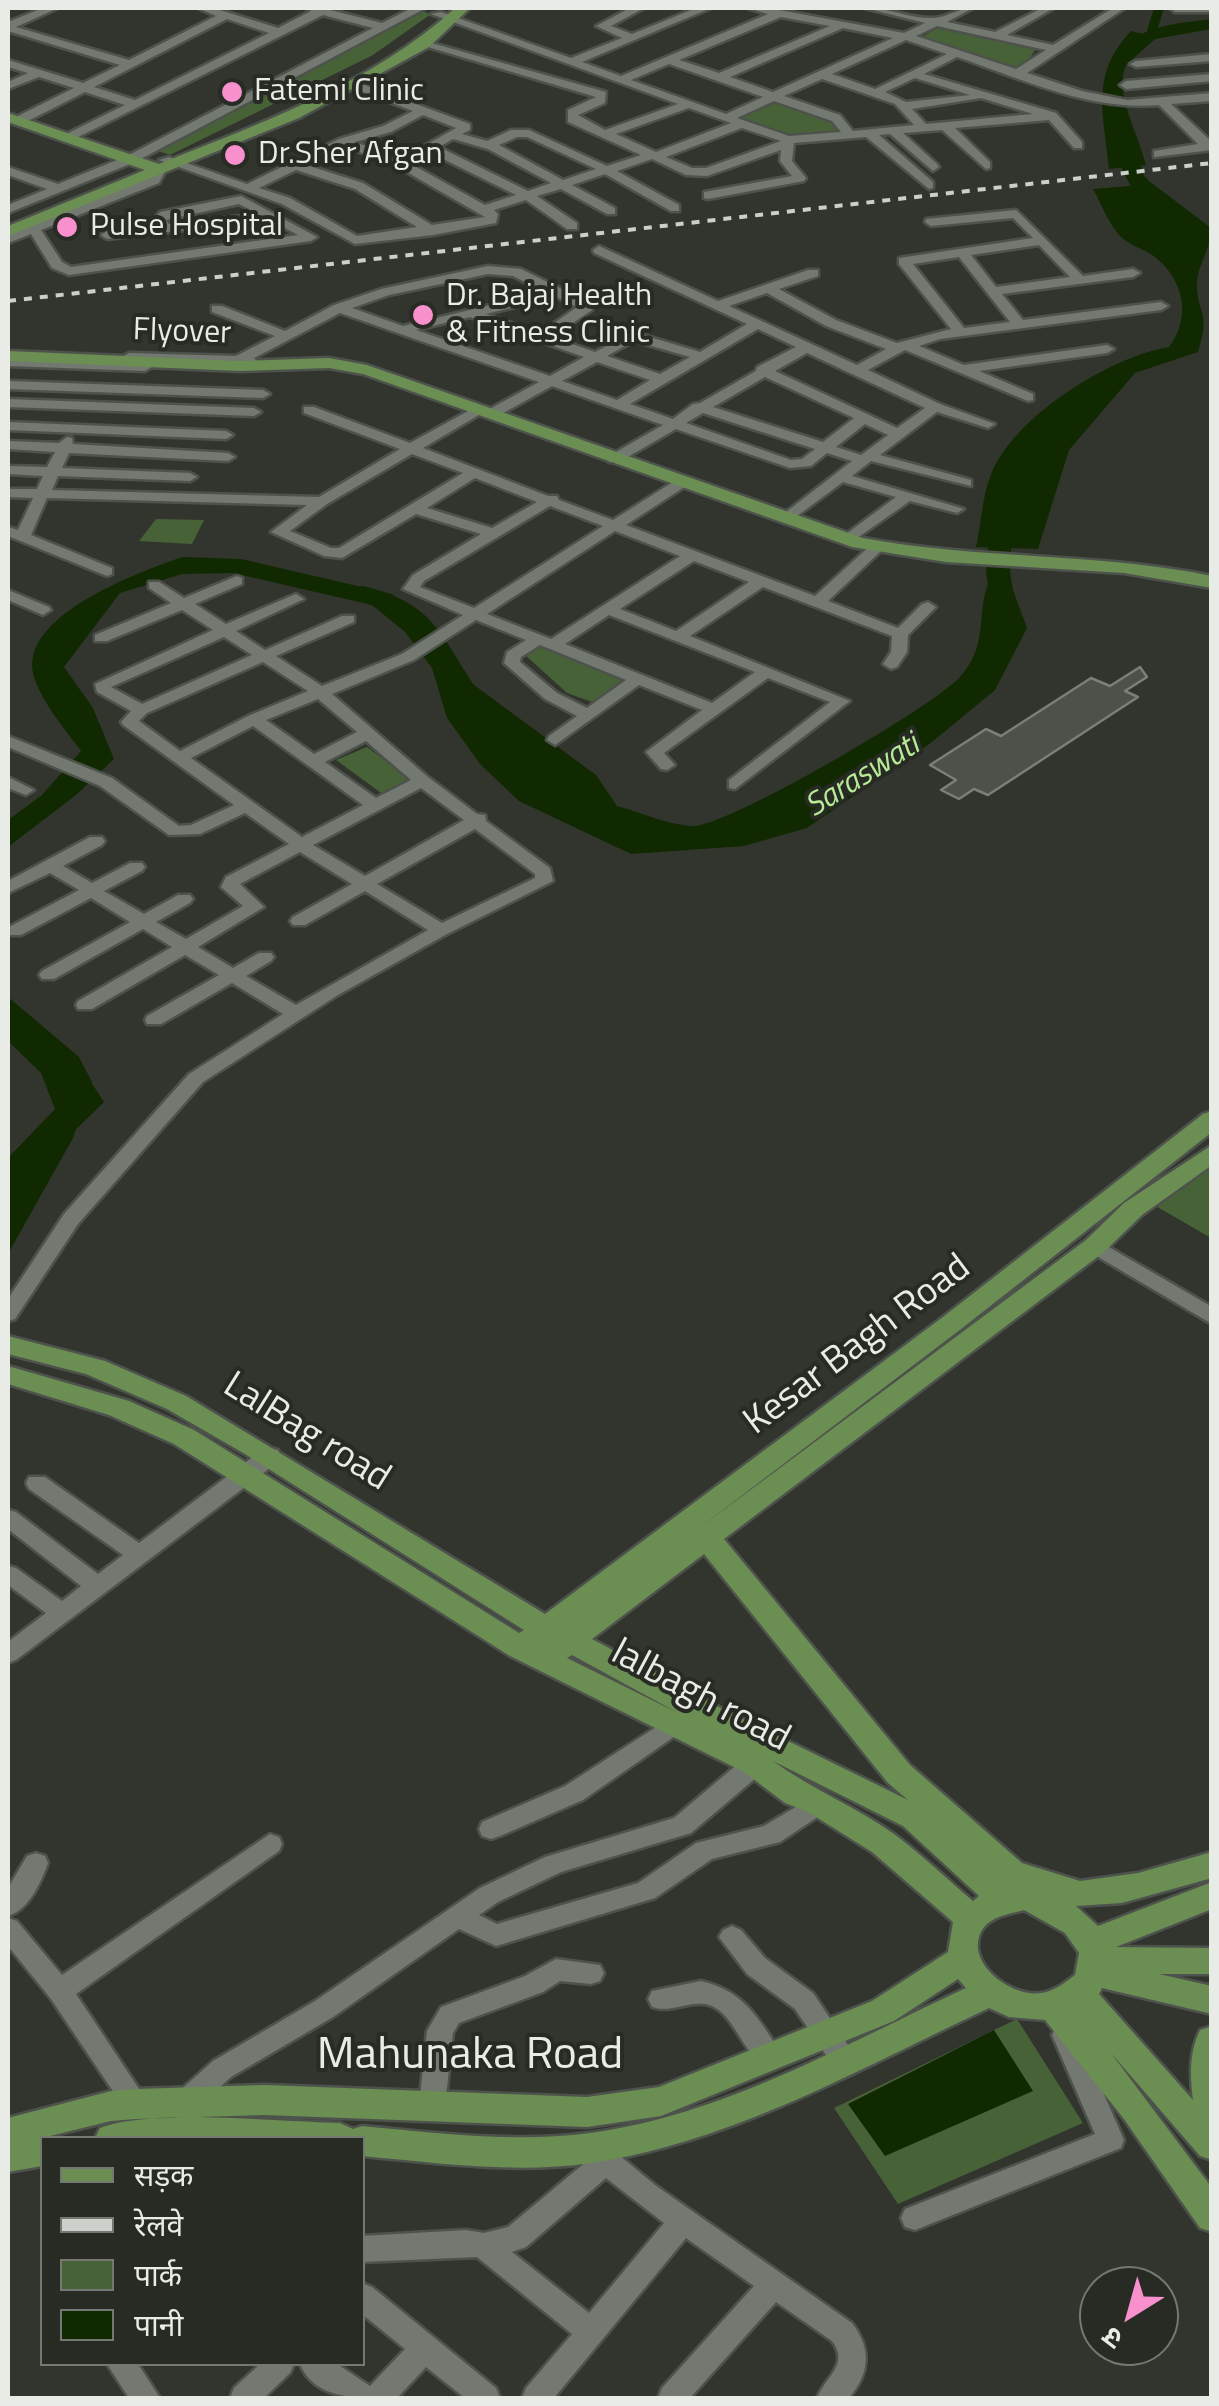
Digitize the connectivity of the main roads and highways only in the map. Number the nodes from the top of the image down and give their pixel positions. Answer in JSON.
{"nodes":[{"id":1,"x":451,"y":11,"type":"edge"},
{"id":2,"x":12,"y":119,"type":"edge"},
{"id":3,"x":163,"y":165,"type":"junction"},
{"id":4,"x":8,"y":232,"type":"edge"},
{"id":5,"x":8,"y":356,"type":"edge"},
{"id":6,"x":478,"y":413,"type":"junction"},
{"id":7,"x":676,"y":487,"type":"junction"},
{"id":8,"x":873,"y":552,"type":"junction"},
{"id":9,"x":1030,"y":568,"type":"junction"},
{"id":10,"x":1212,"y":582,"type":"edge"},
{"id":11,"x":1212,"y":594,"type":"edge"},
{"id":12,"x":1212,"y":1119,"type":"edge"},
{"id":13,"x":1211,"y":1153,"type":"edge"},
{"id":14,"x":963,"y":1330,"type":"junction"},
{"id":15,"x":8,"y":1345,"type":"edge"},
{"id":16,"x":8,"y":1375,"type":"edge"},
{"id":17,"x":707,"y":1538,"type":"junction"},
{"id":18,"x":558,"y":1634,"type":"junction"},
{"id":19,"x":532,"y":1654,"type":"junction"},
{"id":20,"x":899,"y":1774,"type":"junction"},
{"id":21,"x":914,"y":1817,"type":"junction"},
{"id":22,"x":1212,"y":1865,"type":"edge"},
{"id":23,"x":1137,"y":1885,"type":"junction"},
{"id":24,"x":1212,"y":1895,"type":"edge"},
{"id":25,"x":1004,"y":1899,"type":"junction"},
{"id":26,"x":1065,"y":1910,"type":"junction"},
{"id":27,"x":971,"y":1918,"type":"junction"},
{"id":28,"x":963,"y":1960,"type":"junction"},
{"id":29,"x":1212,"y":1961,"type":"edge"},
{"id":30,"x":1082,"y":1974,"type":"junction"},
{"id":31,"x":988,"y":1993,"type":"junction"},
{"id":32,"x":1212,"y":2000,"type":"edge"},
{"id":33,"x":1212,"y":2040,"type":"edge"},
{"id":34,"x":835,"y":2047,"type":"junction"},
{"id":35,"x":1212,"y":2118,"type":"edge"},
{"id":36,"x":190,"y":2125,"type":"edge"},
{"id":37,"x":8,"y":2134,"type":"edge"},
{"id":38,"x":124,"y":2136,"type":"edge"},
{"id":39,"x":317,"y":2136,"type":"edge"},
{"id":40,"x":365,"y":2141,"type":"edge"},
{"id":41,"x":1212,"y":2145,"type":"edge"},
{"id":42,"x":40,"y":2150,"type":"edge"},
{"id":43,"x":8,"y":2157,"type":"edge"},
{"id":44,"x":1212,"y":2217,"type":"edge"}],
"edges":[{"from":1,"to":3,"type":"main road"},
{"from":1,"to":3,"type":"main road"},
{"from":2,"to":3,"type":"main road"},
{"from":3,"to":4,"type":"main road"},
{"from":5,"to":6,"type":"main road","name":"Flyover"},
{"from":6,"to":7,"type":"main road"},
{"from":6,"to":7,"type":"main road"},
{"from":7,"to":8,"type":"main road"},
{"from":7,"to":8,"type":"main road"},
{"from":8,"to":9,"type":"main road"},
{"from":9,"to":10,"type":"main road"},
{"from":9,"to":11,"type":"main road"},
{"from":12,"to":14,"type":"main road","name":"Kesar Bagh Road"},
{"from":13,"to":14,"type":"main road","name":"Kesar Bagh Road"},
{"from":14,"to":17,"type":"main road","name":"Kesar Bagh Road"},
{"from":14,"to":18,"type":"main road","name":"Kesar Bagh Road"},
{"from":15,"to":18,"type":"main road","name":"LalBag road"},
{"from":16,"to":19,"type":"main road","name":"lalbagh road"},
{"from":17,"to":18,"type":"main road","name":"Kesar Bagh Road"},
{"from":17,"to":20,"type":"main road"},
{"from":18,"to":19,"type":"main road"},
{"from":18,"to":21,"type":"main road","name":"LalBag road"},
{"from":19,"to":27,"type":"main road","name":"lalbagh road"},
{"from":20,"to":21,"type":"main road"},
{"from":20,"to":23,"type":"main road"},
{"from":21,"to":25,"type":"main road","name":"LalBag road"},
{"from":22,"to":23,"type":"main road"},
{"from":23,"to":26,"type":"main road"},
{"from":24,"to":30,"type":"main road"},
{"from":25,"to":26,"type":"main road"},
{"from":25,"to":27,"type":"main road"},
{"from":26,"to":30,"type":"main road"},
{"from":27,"to":28,"type":"main road"},
{"from":28,"to":31,"type":"main road"},
{"from":28,"to":34,"type":"main road","name":"Mahunaka Road"},
{"from":29,"to":30,"type":"main road"},
{"from":30,"to":31,"type":"main road"},
{"from":30,"to":32,"type":"main road"},
{"from":30,"to":41,"type":"main road"},
{"from":30,"to":44,"type":"main road"},
{"from":31,"to":34,"type":"main road"},
{"from":33,"to":35,"type":"main road"},
{"from":34,"to":36,"type":"main road","name":"Mahunaka Road"},
{"from":34,"to":40,"type":"main road"},
{"from":36,"to":37,"type":"main road","name":"Mahunaka Road"},
{"from":36,"to":38,"type":"main road"},
{"from":36,"to":39,"type":"main road"},
{"from":42,"to":43,"type":"main road"}]}
